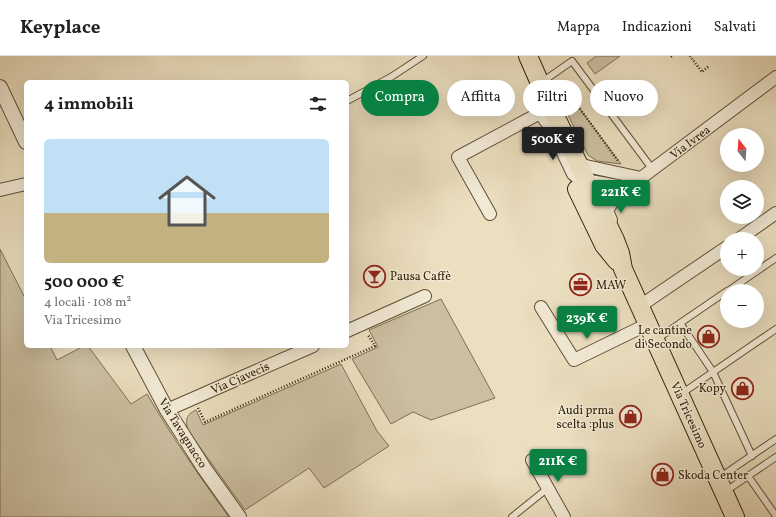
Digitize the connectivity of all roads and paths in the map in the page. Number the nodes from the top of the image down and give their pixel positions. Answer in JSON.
{"nodes":[{"id":1,"x":423,"y":56,"type":"edge"},
{"id":2,"x":514,"y":56,"type":"edge"},
{"id":3,"x":528,"y":56,"type":"edge"},
{"id":4,"x":578,"y":56,"type":"edge"},
{"id":5,"x":690,"y":56,"type":"edge"},
{"id":6,"x":572,"y":61,"type":"junction"},
{"id":7,"x":709,"y":66,"type":"dead end"},
{"id":8,"x":776,"y":76,"type":"edge"},
{"id":9,"x":525,"y":80,"type":"edge"},
{"id":10,"x":542,"y":80,"type":"edge"},
{"id":11,"x":552,"y":80,"type":"edge"},
{"id":12,"x":0,"y":87,"type":"edge"},
{"id":13,"x":349,"y":100,"type":"edge"},
{"id":14,"x":582,"y":111,"type":"edge"},
{"id":15,"x":534,"y":116,"type":"edge"},
{"id":16,"x":541,"y":116,"type":"edge"},
{"id":17,"x":542,"y":116,"type":"edge"},
{"id":18,"x":558,"y":116,"type":"edge"},
{"id":19,"x":24,"y":138,"type":"edge"},
{"id":20,"x":576,"y":159,"type":"junction"},
{"id":21,"x":621,"y":164,"type":"dead end"},
{"id":22,"x":653,"y":170,"type":"junction"},
{"id":23,"x":641,"y":178,"type":"junction"},
{"id":24,"x":586,"y":180,"type":"junction"},
{"id":25,"x":24,"y":184,"type":"edge"},
{"id":26,"x":629,"y":188,"type":"junction"},
{"id":27,"x":0,"y":190,"type":"edge"},
{"id":28,"x":490,"y":214,"type":"dead end"},
{"id":29,"x":776,"y":214,"type":"edge"},
{"id":30,"x":749,"y":232,"type":"edge"},
{"id":31,"x":720,"y":252,"type":"edge"},
{"id":32,"x":776,"y":258,"type":"edge"},
{"id":33,"x":622,"y":261,"type":"junction"},
{"id":34,"x":737,"y":284,"type":"edge"},
{"id":35,"x":426,"y":296,"type":"dead end"},
{"id":36,"x":720,"y":296,"type":"edge"},
{"id":37,"x":640,"y":306,"type":"junction"},
{"id":38,"x":541,"y":307,"type":"dead end"},
{"id":39,"x":680,"y":323,"type":"junction"},
{"id":40,"x":362,"y":324,"type":"junction"},
{"id":41,"x":776,"y":329,"type":"edge"},
{"id":42,"x":349,"y":330,"type":"edge"},
{"id":43,"x":652,"y":332,"type":"junction"},
{"id":44,"x":134,"y":348,"type":"edge"},
{"id":45,"x":307,"y":348,"type":"edge"},
{"id":46,"x":713,"y":372,"type":"junction"},
{"id":47,"x":680,"y":395,"type":"junction"},
{"id":48,"x":194,"y":398,"type":"junction"},
{"id":49,"x":167,"y":410,"type":"junction"},
{"id":50,"x":776,"y":439,"type":"edge"},
{"id":51,"x":752,"y":456,"type":"junction"},
{"id":52,"x":776,"y":457,"type":"edge"},
{"id":53,"x":532,"y":460,"type":"dead end"},
{"id":54,"x":748,"y":476,"type":"junction"},
{"id":55,"x":548,"y":488,"type":"junction"},
{"id":56,"x":729,"y":502,"type":"edge"},
{"id":57,"x":776,"y":516,"type":"edge"},
{"id":58,"x":239,"y":517,"type":"edge"},
{"id":59,"x":512,"y":517,"type":"edge"},
{"id":60,"x":564,"y":517,"type":"edge"}],
"edges":[{"from":1,"to":13,"type":"lane"},
{"from":2,"to":9,"type":"main road","name":"Via Tricesimo"},
{"from":3,"to":10,"type":"main road","name":"Via Tricesimo"},
{"from":4,"to":6,"type":"lane"},
{"from":5,"to":7,"type":"path"},
{"from":6,"to":11,"type":"lane"},
{"from":6,"to":22,"type":"lane"},
{"from":8,"to":22,"type":"street","name":"Via Ivrea"},
{"from":12,"to":19,"type":"street"},
{"from":14,"to":21,"type":"path"},
{"from":15,"to":28,"type":"street"},
{"from":16,"to":33,"type":"main road","name":"Via Tricesimo"},
{"from":17,"to":24,"type":"street","name":"Via Tricesimo"},
{"from":18,"to":20,"type":"main road","name":"Via Tricesimo"},
{"from":20,"to":23,"type":"street"},
{"from":20,"to":24,"type":"main road","name":"Via Tricesimo"},
{"from":22,"to":23,"type":"street","name":"Via Ivrea"},
{"from":23,"to":26,"type":"street","name":"Via Ivrea"},
{"from":24,"to":26,"type":"street"},
{"from":24,"to":33,"type":"main road","name":"Via Tricesimo"},
{"from":25,"to":27,"type":"street"},
{"from":26,"to":33,"type":"street","name":"Via Ivrea"},
{"from":29,"to":30,"type":"street"},
{"from":31,"to":37,"type":"street"},
{"from":32,"to":34,"type":"lane"},
{"from":33,"to":37,"type":"main road","name":"Via Tricesimo"},
{"from":35,"to":40,"type":"street"},
{"from":36,"to":39,"type":"lane"},
{"from":37,"to":43,"type":"main road","name":"Via Tricesimo"},
{"from":38,"to":43,"type":"street"},
{"from":39,"to":43,"type":"lane"},
{"from":39,"to":46,"type":"lane"},
{"from":40,"to":42,"type":"street"},
{"from":40,"to":48,"type":"path"},
{"from":41,"to":46,"type":"lane"},
{"from":43,"to":47,"type":"main road","name":"Via Tricesimo"},
{"from":44,"to":49,"type":"street","name":"Via Tavagnacco"},
{"from":45,"to":48,"type":"street","name":"Via Cjavecis"},
{"from":46,"to":47,"type":"lane"},
{"from":46,"to":51,"type":"lane"},
{"from":47,"to":56,"type":"main road","name":"Via Tricesimo"},
{"from":48,"to":49,"type":"street","name":"Via Cjavecis"},
{"from":49,"to":58,"type":"street","name":"Via Tavagnacco"},
{"from":50,"to":51,"type":"lane"},
{"from":51,"to":56,"type":"lane"},
{"from":52,"to":54,"type":"lane"},
{"from":53,"to":55,"type":"street"},
{"from":54,"to":56,"type":"lane"},
{"from":54,"to":57,"type":"lane"},
{"from":55,"to":59,"type":"lane"},
{"from":55,"to":60,"type":"street"}]}
